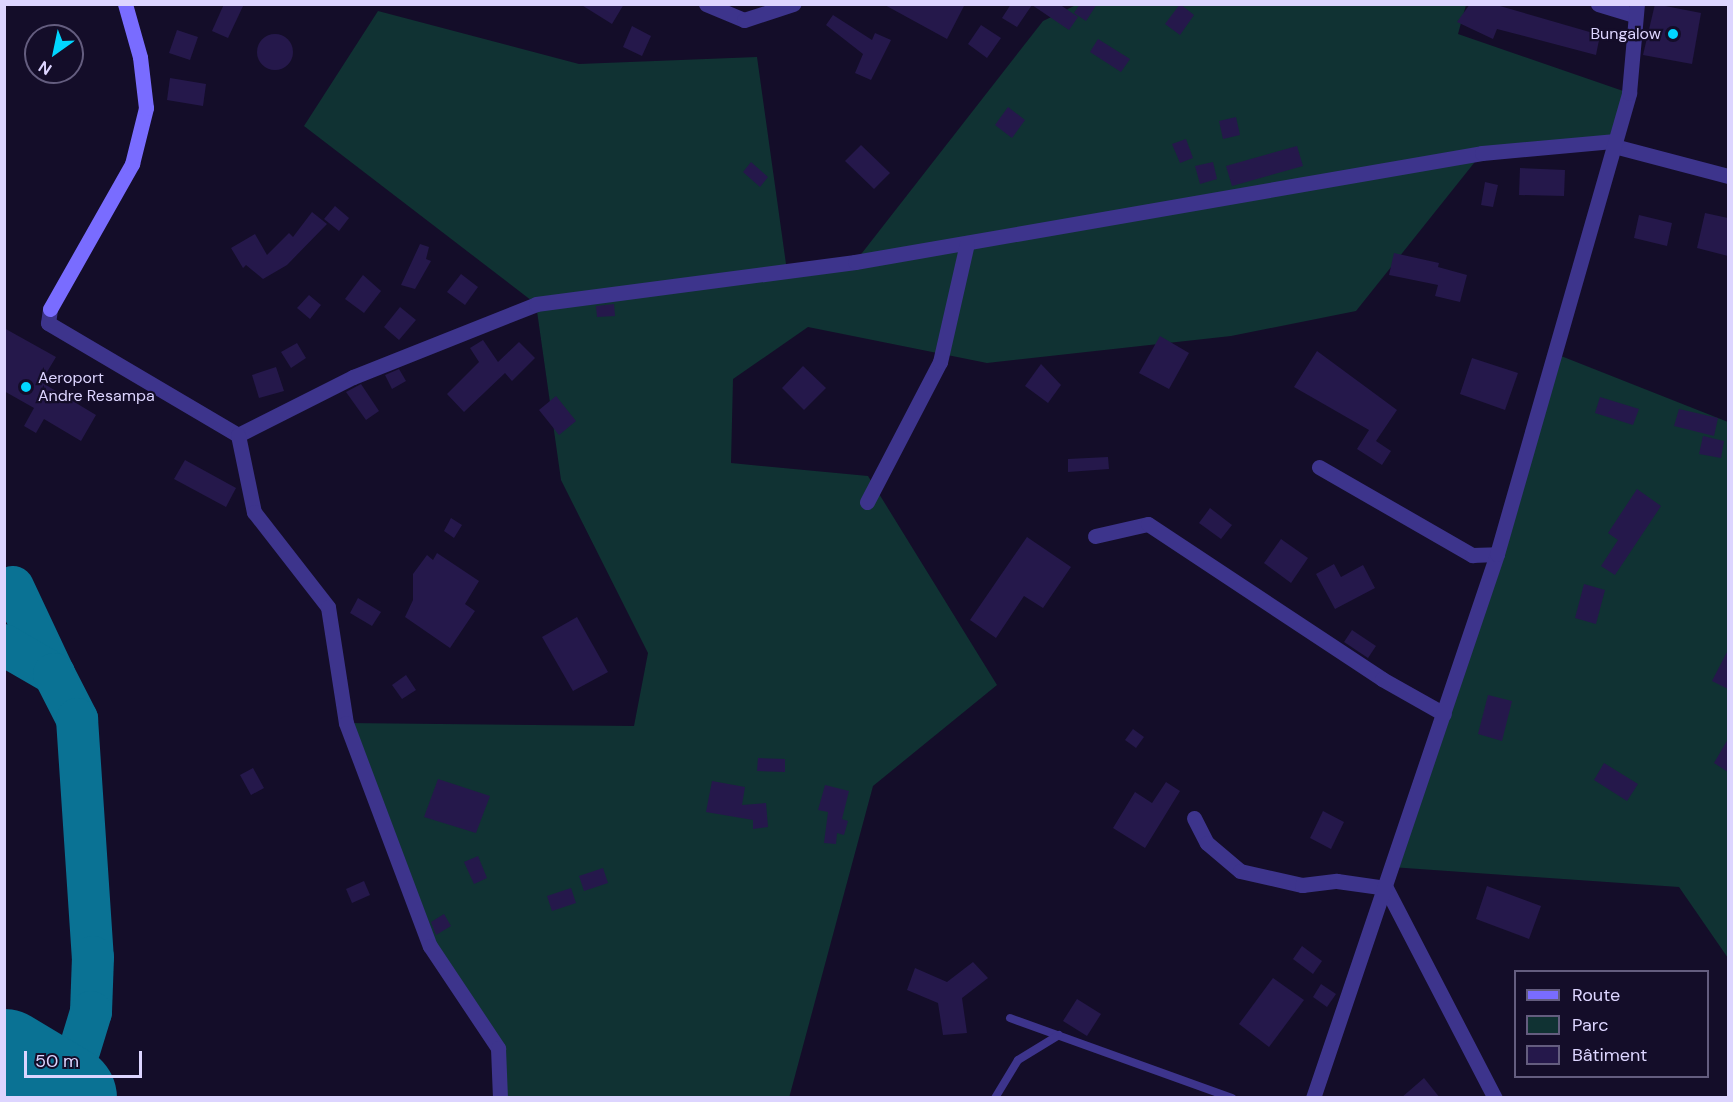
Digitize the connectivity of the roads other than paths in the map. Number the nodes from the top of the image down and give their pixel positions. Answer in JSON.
{"nodes":[{"id":1,"x":125,"y":4,"type":"edge"},
{"id":2,"x":706,"y":4,"type":"edge"},
{"id":3,"x":793,"y":4,"type":"edge"},
{"id":4,"x":1598,"y":4,"type":"edge"},
{"id":5,"x":1635,"y":10,"type":"edge"},
{"id":6,"x":1615,"y":143,"type":"junction"},
{"id":7,"x":1728,"y":176,"type":"edge"},
{"id":8,"x":967,"y":243,"type":"junction"},
{"id":9,"x":238,"y":435,"type":"junction"},
{"id":10,"x":1319,"y":467,"type":"dead end"},
{"id":11,"x":867,"y":502,"type":"dead end"},
{"id":12,"x":1095,"y":536,"type":"dead end"},
{"id":13,"x":1497,"y":554,"type":"junction"},
{"id":14,"x":1444,"y":714,"type":"junction"},
{"id":15,"x":1194,"y":818,"type":"dead end"},
{"id":16,"x":1386,"y":888,"type":"junction"},
{"id":17,"x":1010,"y":1018,"type":"dead end"},
{"id":18,"x":1059,"y":1035,"type":"junction"},
{"id":19,"x":500,"y":1098,"type":"edge"},
{"id":20,"x":995,"y":1098,"type":"edge"},
{"id":21,"x":1232,"y":1098,"type":"edge"},
{"id":22,"x":1313,"y":1098,"type":"edge"},
{"id":23,"x":1494,"y":1098,"type":"edge"}],
"edges":[{"from":1,"to":9,"type":"street"},
{"from":2,"to":3,"type":"street"},
{"from":4,"to":5,"type":"street"},
{"from":5,"to":6,"type":"street"},
{"from":6,"to":7,"type":"street"},
{"from":6,"to":8,"type":"street"},
{"from":6,"to":13,"type":"street"},
{"from":8,"to":9,"type":"street"},
{"from":8,"to":11,"type":"street"},
{"from":9,"to":19,"type":"street"},
{"from":10,"to":13,"type":"street"},
{"from":12,"to":14,"type":"street"},
{"from":13,"to":14,"type":"street"},
{"from":14,"to":16,"type":"street"},
{"from":15,"to":16,"type":"street"},
{"from":16,"to":22,"type":"street"},
{"from":16,"to":23,"type":"street"},
{"from":17,"to":18,"type":"lane"},
{"from":18,"to":20,"type":"lane"},
{"from":18,"to":21,"type":"lane"}]}
